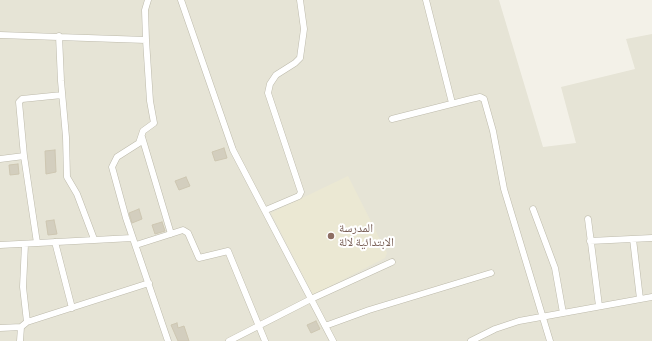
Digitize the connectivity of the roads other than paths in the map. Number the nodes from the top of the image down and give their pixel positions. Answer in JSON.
{"nodes":[{"id":1,"x":148,"y":0,"type":"edge"},
{"id":2,"x":181,"y":0,"type":"edge"},
{"id":3,"x":300,"y":0,"type":"edge"},
{"id":4,"x":426,"y":0,"type":"edge"},
{"id":5,"x":0,"y":36,"type":"edge"},
{"id":6,"x":59,"y":36,"type":"junction"},
{"id":7,"x":146,"y":40,"type":"junction"},
{"id":8,"x":62,"y":95,"type":"junction"},
{"id":9,"x":452,"y":103,"type":"junction"},
{"id":10,"x":392,"y":120,"type":"dead end"},
{"id":11,"x":142,"y":137,"type":"junction"},
{"id":12,"x":24,"y":156,"type":"junction"},
{"id":13,"x":0,"y":159,"type":"edge"},
{"id":14,"x":533,"y":209,"type":"dead end"},
{"id":15,"x":266,"y":210,"type":"junction"},
{"id":16,"x":588,"y":219,"type":"dead end"},
{"id":17,"x":171,"y":234,"type":"junction"},
{"id":18,"x":132,"y":238,"type":"junction"},
{"id":19,"x":652,"y":238,"type":"edge"},
{"id":20,"x":94,"y":239,"type":"junction"},
{"id":21,"x":633,"y":239,"type":"junction"},
{"id":22,"x":590,"y":240,"type":"junction"},
{"id":23,"x":55,"y":242,"type":"junction"},
{"id":24,"x":37,"y":243,"type":"junction"},
{"id":25,"x":25,"y":244,"type":"junction"},
{"id":26,"x":0,"y":245,"type":"edge"},
{"id":27,"x":136,"y":246,"type":"junction"},
{"id":28,"x":392,"y":262,"type":"dead end"},
{"id":29,"x":492,"y":273,"type":"dead end"},
{"id":30,"x":149,"y":283,"type":"junction"},
{"id":31,"x":652,"y":297,"type":"edge"},
{"id":32,"x":311,"y":299,"type":"junction"},
{"id":33,"x":640,"y":299,"type":"junction"},
{"id":34,"x":599,"y":306,"type":"junction"},
{"id":35,"x":72,"y":308,"type":"junction"},
{"id":36,"x":563,"y":313,"type":"junction"},
{"id":37,"x":542,"y":316,"type":"junction"},
{"id":38,"x":27,"y":322,"type":"junction"},
{"id":39,"x":259,"y":326,"type":"junction"},
{"id":40,"x":325,"y":326,"type":"junction"},
{"id":41,"x":21,"y":327,"type":"junction"},
{"id":42,"x":0,"y":328,"type":"edge"},
{"id":43,"x":20,"y":341,"type":"edge"},
{"id":44,"x":168,"y":341,"type":"edge"},
{"id":45,"x":229,"y":341,"type":"edge"},
{"id":46,"x":265,"y":341,"type":"edge"},
{"id":47,"x":333,"y":341,"type":"edge"},
{"id":48,"x":471,"y":341,"type":"edge"},
{"id":49,"x":550,"y":341,"type":"edge"}],
"edges":[{"from":1,"to":7,"type":"street"},
{"from":2,"to":15,"type":"street"},
{"from":3,"to":15,"type":"street"},
{"from":4,"to":9,"type":"street"},
{"from":5,"to":6,"type":"street"},
{"from":6,"to":7,"type":"street"},
{"from":6,"to":8,"type":"street"},
{"from":7,"to":11,"type":"street"},
{"from":8,"to":12,"type":"street"},
{"from":8,"to":20,"type":"street"},
{"from":9,"to":10,"type":"street"},
{"from":9,"to":37,"type":"street"},
{"from":11,"to":17,"type":"street"},
{"from":11,"to":18,"type":"street"},
{"from":12,"to":13,"type":"street"},
{"from":12,"to":24,"type":"street"},
{"from":14,"to":36,"type":"street"},
{"from":15,"to":32,"type":"street"},
{"from":16,"to":22,"type":"street"},
{"from":17,"to":27,"type":"street"},
{"from":17,"to":39,"type":"street"},
{"from":18,"to":20,"type":"street"},
{"from":18,"to":27,"type":"street"},
{"from":19,"to":21,"type":"street"},
{"from":20,"to":23,"type":"street"},
{"from":21,"to":22,"type":"street"},
{"from":21,"to":33,"type":"street"},
{"from":22,"to":34,"type":"street"},
{"from":23,"to":24,"type":"street"},
{"from":23,"to":35,"type":"street"},
{"from":24,"to":25,"type":"street"},
{"from":25,"to":26,"type":"street"},
{"from":25,"to":38,"type":"street"},
{"from":27,"to":30,"type":"street"},
{"from":28,"to":32,"type":"street"},
{"from":29,"to":40,"type":"street"},
{"from":30,"to":35,"type":"street"},
{"from":30,"to":44,"type":"street"},
{"from":31,"to":33,"type":"street"},
{"from":32,"to":39,"type":"street"},
{"from":32,"to":40,"type":"street"},
{"from":33,"to":34,"type":"street"},
{"from":34,"to":36,"type":"street"},
{"from":35,"to":38,"type":"street"},
{"from":36,"to":37,"type":"street"},
{"from":37,"to":48,"type":"street"},
{"from":37,"to":49,"type":"street"},
{"from":38,"to":41,"type":"street"},
{"from":39,"to":45,"type":"street"},
{"from":39,"to":46,"type":"street"},
{"from":40,"to":47,"type":"street"},
{"from":41,"to":42,"type":"street"},
{"from":41,"to":43,"type":"street"}]}
